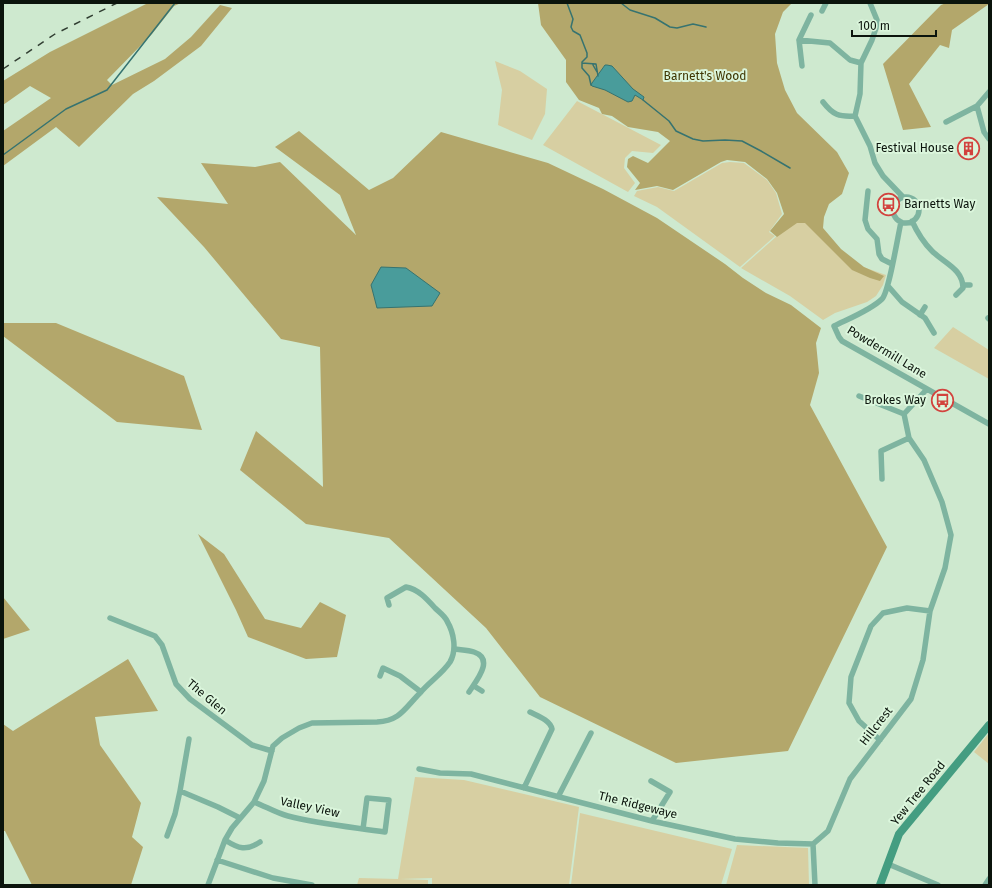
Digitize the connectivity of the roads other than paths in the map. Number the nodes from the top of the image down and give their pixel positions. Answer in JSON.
{"nodes":[{"id":1,"x":826,"y":3,"type":"edge"},
{"id":2,"x":870,"y":3,"type":"edge"},
{"id":3,"x":822,"y":11,"type":"dead end"},
{"id":4,"x":811,"y":15,"type":"dead end"},
{"id":5,"x":799,"y":40,"type":"junction"},
{"id":6,"x":861,"y":63,"type":"junction"},
{"id":7,"x":802,"y":66,"type":"dead end"},
{"id":8,"x":989,"y":92,"type":"edge"},
{"id":9,"x":823,"y":102,"type":"dead end"},
{"id":10,"x":977,"y":106,"type":"junction"},
{"id":11,"x":855,"y":116,"type":"junction"},
{"id":12,"x":946,"y":122,"type":"dead end"},
{"id":13,"x":989,"y":138,"type":"edge"},
{"id":14,"x":868,"y":191,"type":"dead end"},
{"id":15,"x":903,"y":197,"type":"junction"},
{"id":16,"x":901,"y":222,"type":"junction"},
{"id":17,"x":912,"y":222,"type":"junction"},
{"id":18,"x":892,"y":264,"type":"junction"},
{"id":19,"x":970,"y":285,"type":"dead end"},
{"id":20,"x":888,"y":286,"type":"junction"},
{"id":21,"x":963,"y":286,"type":"junction"},
{"id":22,"x":956,"y":295,"type":"dead end"},
{"id":23,"x":925,"y":306,"type":"dead end"},
{"id":24,"x":920,"y":315,"type":"junction"},
{"id":25,"x":934,"y":333,"type":"dead end"},
{"id":26,"x":927,"y":389,"type":"junction"},
{"id":27,"x":859,"y":396,"type":"dead end"},
{"id":28,"x":904,"y":414,"type":"junction"},
{"id":29,"x":989,"y":424,"type":"edge"},
{"id":30,"x":909,"y":438,"type":"junction"},
{"id":31,"x":882,"y":478,"type":"dead end"},
{"id":32,"x":389,"y":605,"type":"dead end"},
{"id":33,"x":930,"y":611,"type":"junction"},
{"id":34,"x":110,"y":618,"type":"dead end"},
{"id":35,"x":454,"y":649,"type":"junction"},
{"id":36,"x":380,"y":676,"type":"dead end"},
{"id":37,"x":474,"y":686,"type":"junction"},
{"id":38,"x":482,"y":691,"type":"dead end"},
{"id":39,"x":421,"y":692,"type":"junction"},
{"id":40,"x":470,"y":692,"type":"dead end"},
{"id":41,"x":530,"y":712,"type":"dead end"},
{"id":42,"x":989,"y":725,"type":"edge"},
{"id":43,"x":590,"y":733,"type":"dead end"},
{"id":44,"x":188,"y":739,"type":"dead end"},
{"id":45,"x":880,"y":740,"type":"junction"},
{"id":46,"x":272,"y":751,"type":"junction"},
{"id":47,"x":419,"y":769,"type":"dead end"},
{"id":48,"x":651,"y":781,"type":"dead end"},
{"id":49,"x":524,"y":788,"type":"junction"},
{"id":50,"x":180,"y":791,"type":"junction"},
{"id":51,"x":558,"y":797,"type":"junction"},
{"id":52,"x":254,"y":802,"type":"junction"},
{"id":53,"x":240,"y":818,"type":"junction"},
{"id":54,"x":652,"y":821,"type":"junction"},
{"id":55,"x":363,"y":829,"type":"junction"},
{"id":56,"x":167,"y":836,"type":"dead end"},
{"id":57,"x":225,"y":840,"type":"junction"},
{"id":58,"x":260,"y":842,"type":"dead end"},
{"id":59,"x":813,"y":844,"type":"junction"},
{"id":60,"x":217,"y":860,"type":"junction"},
{"id":61,"x":888,"y":864,"type":"junction"},
{"id":62,"x":989,"y":879,"type":"edge"},
{"id":63,"x":208,"y":885,"type":"edge"},
{"id":64,"x":312,"y":885,"type":"edge"},
{"id":65,"x":815,"y":885,"type":"edge"},
{"id":66,"x":880,"y":885,"type":"edge"},
{"id":67,"x":938,"y":885,"type":"edge"},
{"id":68,"x":985,"y":885,"type":"edge"}],
"edges":[{"from":1,"to":3,"type":"street"},
{"from":2,"to":6,"type":"street"},
{"from":4,"to":5,"type":"street"},
{"from":5,"to":6,"type":"street"},
{"from":5,"to":7,"type":"street"},
{"from":6,"to":11,"type":"street"},
{"from":8,"to":10,"type":"street"},
{"from":9,"to":11,"type":"street"},
{"from":10,"to":12,"type":"street"},
{"from":10,"to":13,"type":"street"},
{"from":11,"to":15,"type":"street"},
{"from":14,"to":18,"type":"street"},
{"from":15,"to":16,"type":"street"},
{"from":15,"to":17,"type":"street"},
{"from":16,"to":17,"type":"street"},
{"from":16,"to":18,"type":"street","name":"Powdermill Lane"},
{"from":17,"to":21,"type":"street"},
{"from":18,"to":20,"type":"street","name":"Powdermill Lane"},
{"from":19,"to":21,"type":"street"},
{"from":20,"to":24,"type":"street"},
{"from":20,"to":26,"type":"street","name":"Powdermill Lane"},
{"from":21,"to":22,"type":"street"},
{"from":23,"to":24,"type":"street"},
{"from":24,"to":25,"type":"street"},
{"from":26,"to":28,"type":"street"},
{"from":26,"to":29,"type":"street","name":"Powdermill Lane"},
{"from":27,"to":28,"type":"street"},
{"from":28,"to":30,"type":"street"},
{"from":30,"to":31,"type":"street"},
{"from":30,"to":33,"type":"street"},
{"from":32,"to":35,"type":"street"},
{"from":33,"to":45,"type":"street","name":"Hillcrest"},
{"from":33,"to":45,"type":"street"},
{"from":34,"to":46,"type":"street","name":"The Glen"},
{"from":35,"to":37,"type":"street"},
{"from":35,"to":39,"type":"street"},
{"from":36,"to":39,"type":"street"},
{"from":37,"to":38,"type":"street"},
{"from":37,"to":40,"type":"street"},
{"from":39,"to":46,"type":"street"},
{"from":41,"to":49,"type":"street"},
{"from":42,"to":61,"type":"street","name":"Yew Tree Road"},
{"from":43,"to":51,"type":"street"},
{"from":44,"to":50,"type":"street"},
{"from":45,"to":59,"type":"street","name":"Hillcrest"},
{"from":46,"to":52,"type":"street"},
{"from":47,"to":49,"type":"street","name":"The Ridgewaye"},
{"from":48,"to":54,"type":"street"},
{"from":49,"to":51,"type":"street","name":"The Ridgewaye"},
{"from":50,"to":53,"type":"street"},
{"from":50,"to":56,"type":"street"},
{"from":51,"to":54,"type":"street","name":"The Ridgewaye"},
{"from":52,"to":53,"type":"street"},
{"from":52,"to":55,"type":"street","name":"Valley View"},
{"from":53,"to":57,"type":"street"},
{"from":54,"to":59,"type":"street","name":"The Ridgewaye"},
{"from":55,"to":55,"type":"street","name":"Valley View"},
{"from":57,"to":58,"type":"street"},
{"from":57,"to":60,"type":"street"},
{"from":59,"to":65,"type":"street"},
{"from":60,"to":63,"type":"street"},
{"from":60,"to":64,"type":"street"},
{"from":61,"to":66,"type":"street","name":"Yew Tree Road"},
{"from":61,"to":67,"type":"street"},
{"from":62,"to":68,"type":"street"}]}
